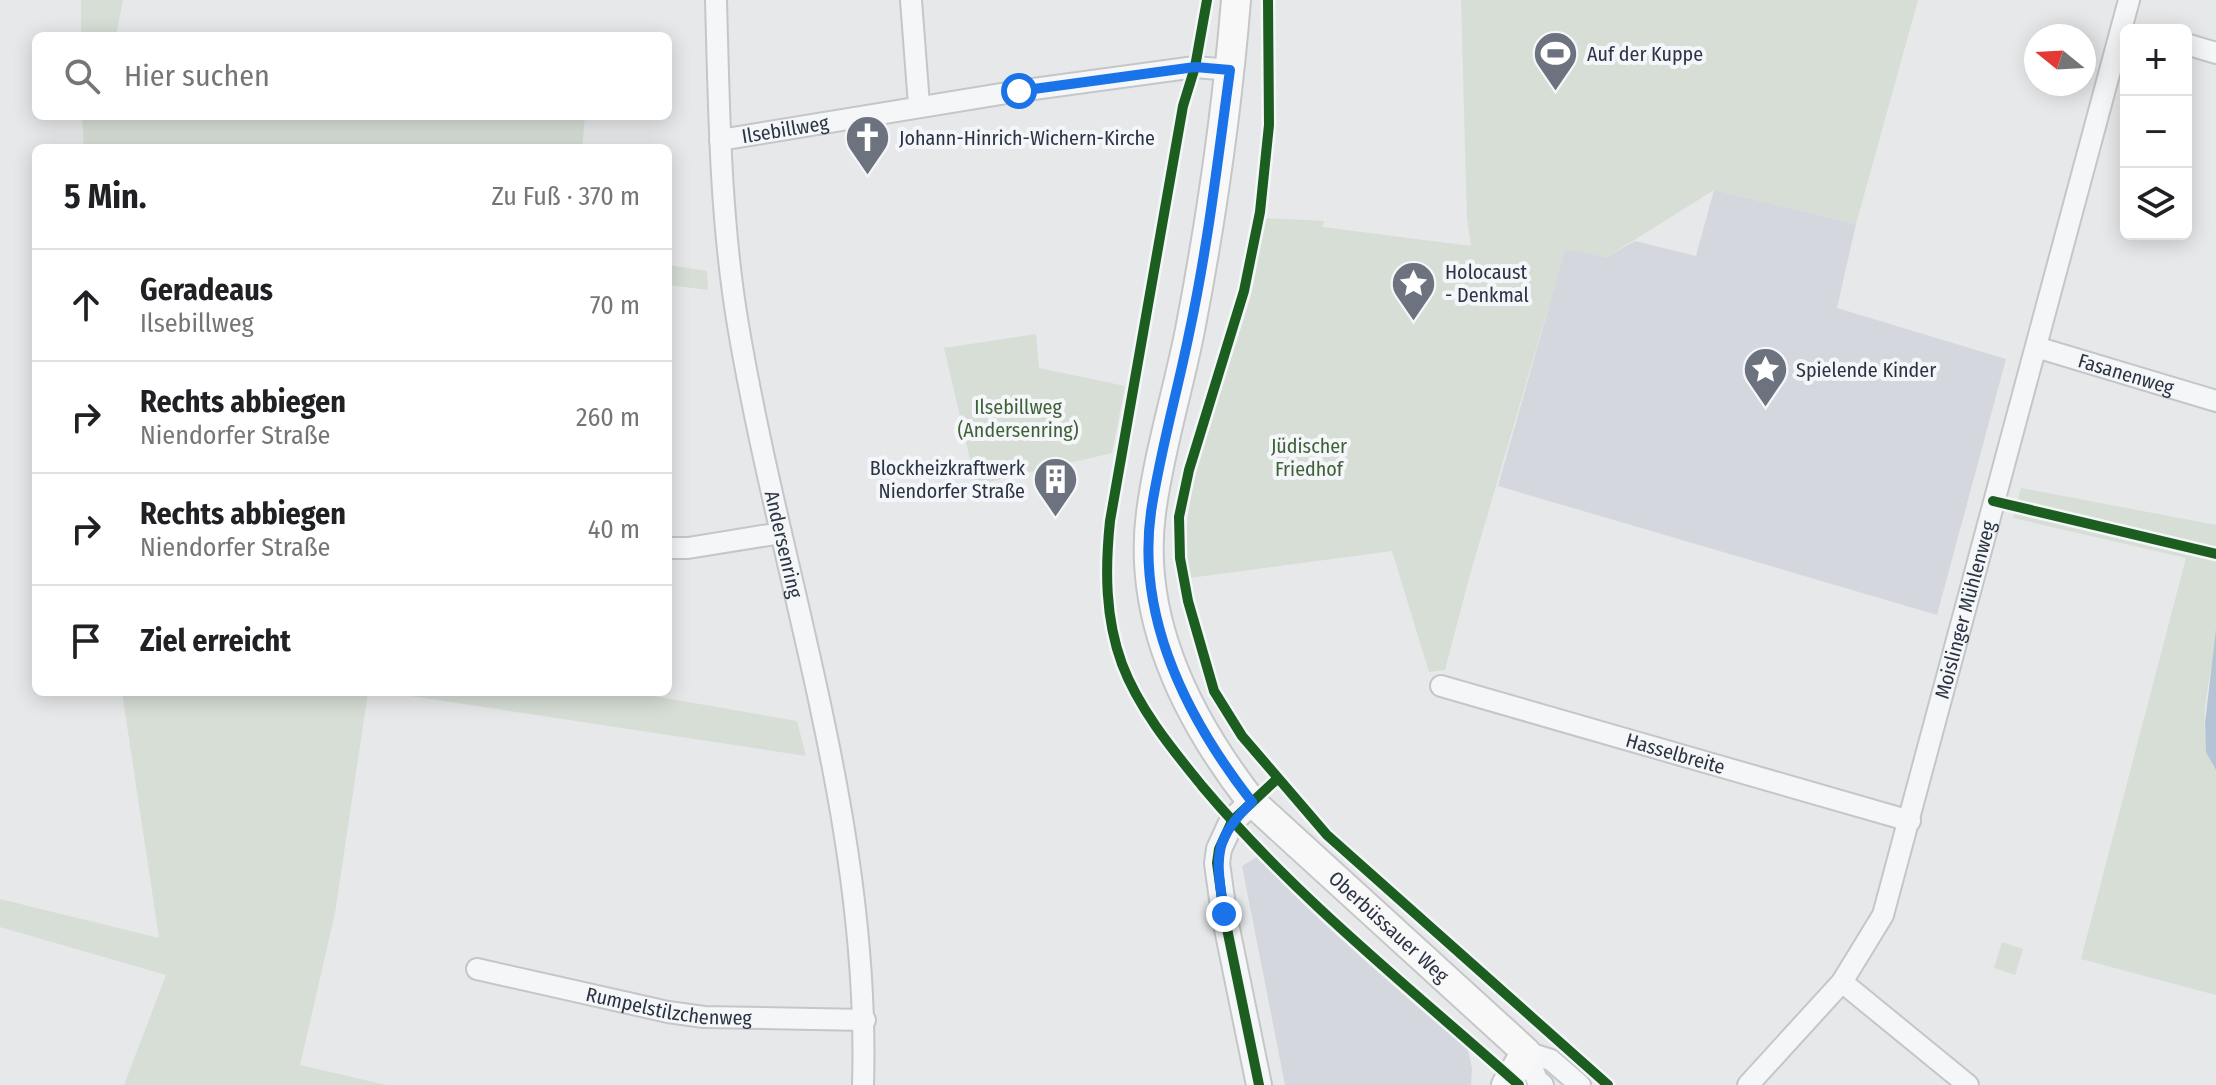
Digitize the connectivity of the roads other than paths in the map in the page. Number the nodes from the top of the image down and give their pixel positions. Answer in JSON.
{"nodes":[{"id":1,"x":716,"y":0,"type":"edge"},
{"id":2,"x":911,"y":0,"type":"edge"},
{"id":3,"x":1236,"y":0,"type":"edge"},
{"id":4,"x":2129,"y":0,"type":"edge"},
{"id":5,"x":2132,"y":24,"type":"edge"},
{"id":6,"x":2192,"y":46,"type":"edge"},
{"id":7,"x":2216,"y":53,"type":"edge"},
{"id":8,"x":2120,"y":67,"type":"edge"},
{"id":9,"x":1230,"y":70,"type":"junction"},
{"id":10,"x":919,"y":105,"type":"junction"},
{"id":11,"x":720,"y":140,"type":"junction"},
{"id":12,"x":2036,"y":347,"type":"junction"},
{"id":13,"x":2216,"y":401,"type":"edge"},
{"id":14,"x":781,"y":533,"type":"junction"},
{"id":15,"x":672,"y":548,"type":"edge"},
{"id":16,"x":1441,"y":686,"type":"dead end"},
{"id":17,"x":1252,"y":802,"type":"junction"},
{"id":18,"x":1910,"y":821,"type":"junction"},
{"id":19,"x":477,"y":969,"type":"dead end"},
{"id":20,"x":1842,"y":982,"type":"junction"},
{"id":21,"x":865,"y":1020,"type":"junction"},
{"id":22,"x":1526,"y":1052,"type":"junction"},
{"id":23,"x":863,"y":1085,"type":"edge"},
{"id":24,"x":1259,"y":1085,"type":"edge"},
{"id":25,"x":1506,"y":1085,"type":"edge"},
{"id":26,"x":1543,"y":1085,"type":"edge"},
{"id":27,"x":1580,"y":1085,"type":"edge"},
{"id":28,"x":1748,"y":1085,"type":"edge"},
{"id":29,"x":1968,"y":1085,"type":"edge"}],
"edges":[{"from":1,"to":11,"type":"street","name":"Andersenring"},
{"from":2,"to":10,"type":"street"},
{"from":3,"to":9,"type":"main road","name":"Oberbüssauer Weg"},
{"from":4,"to":5,"type":"street","name":"Moislinger Mühlenweg"},
{"from":6,"to":7,"type":"street"},
{"from":8,"to":12,"type":"street","name":"Moislinger Mühlenweg"},
{"from":9,"to":10,"type":"street","name":"Ilsebillweg"},
{"from":9,"to":17,"type":"main road","name":"Oberbüssauer Weg"},
{"from":10,"to":11,"type":"street","name":"Ilsebillweg"},
{"from":11,"to":14,"type":"street","name":"Andersenring"},
{"from":12,"to":13,"type":"street","name":"Fasanenweg"},
{"from":12,"to":18,"type":"street","name":"Moislinger Mühlenweg"},
{"from":14,"to":15,"type":"street"},
{"from":14,"to":21,"type":"street","name":"Andersenring"},
{"from":16,"to":18,"type":"street","name":"Hasselbreite"},
{"from":17,"to":22,"type":"main road","name":"Oberbüssauer Weg"},
{"from":17,"to":24,"type":"street"},
{"from":18,"to":20,"type":"street","name":"Moislinger Mühlenweg"},
{"from":19,"to":21,"type":"street","name":"Rumpelstilzchenweg"},
{"from":20,"to":28,"type":"street","name":"Moislinger Mühlenweg"},
{"from":20,"to":29,"type":"street"},
{"from":21,"to":23,"type":"street","name":"Andersenring"},
{"from":22,"to":25,"type":"main road"},
{"from":22,"to":26,"type":"street","name":"Oberbüssauer Weg"},
{"from":22,"to":27,"type":"street","name":"Oberbüssauer Weg"}]}
